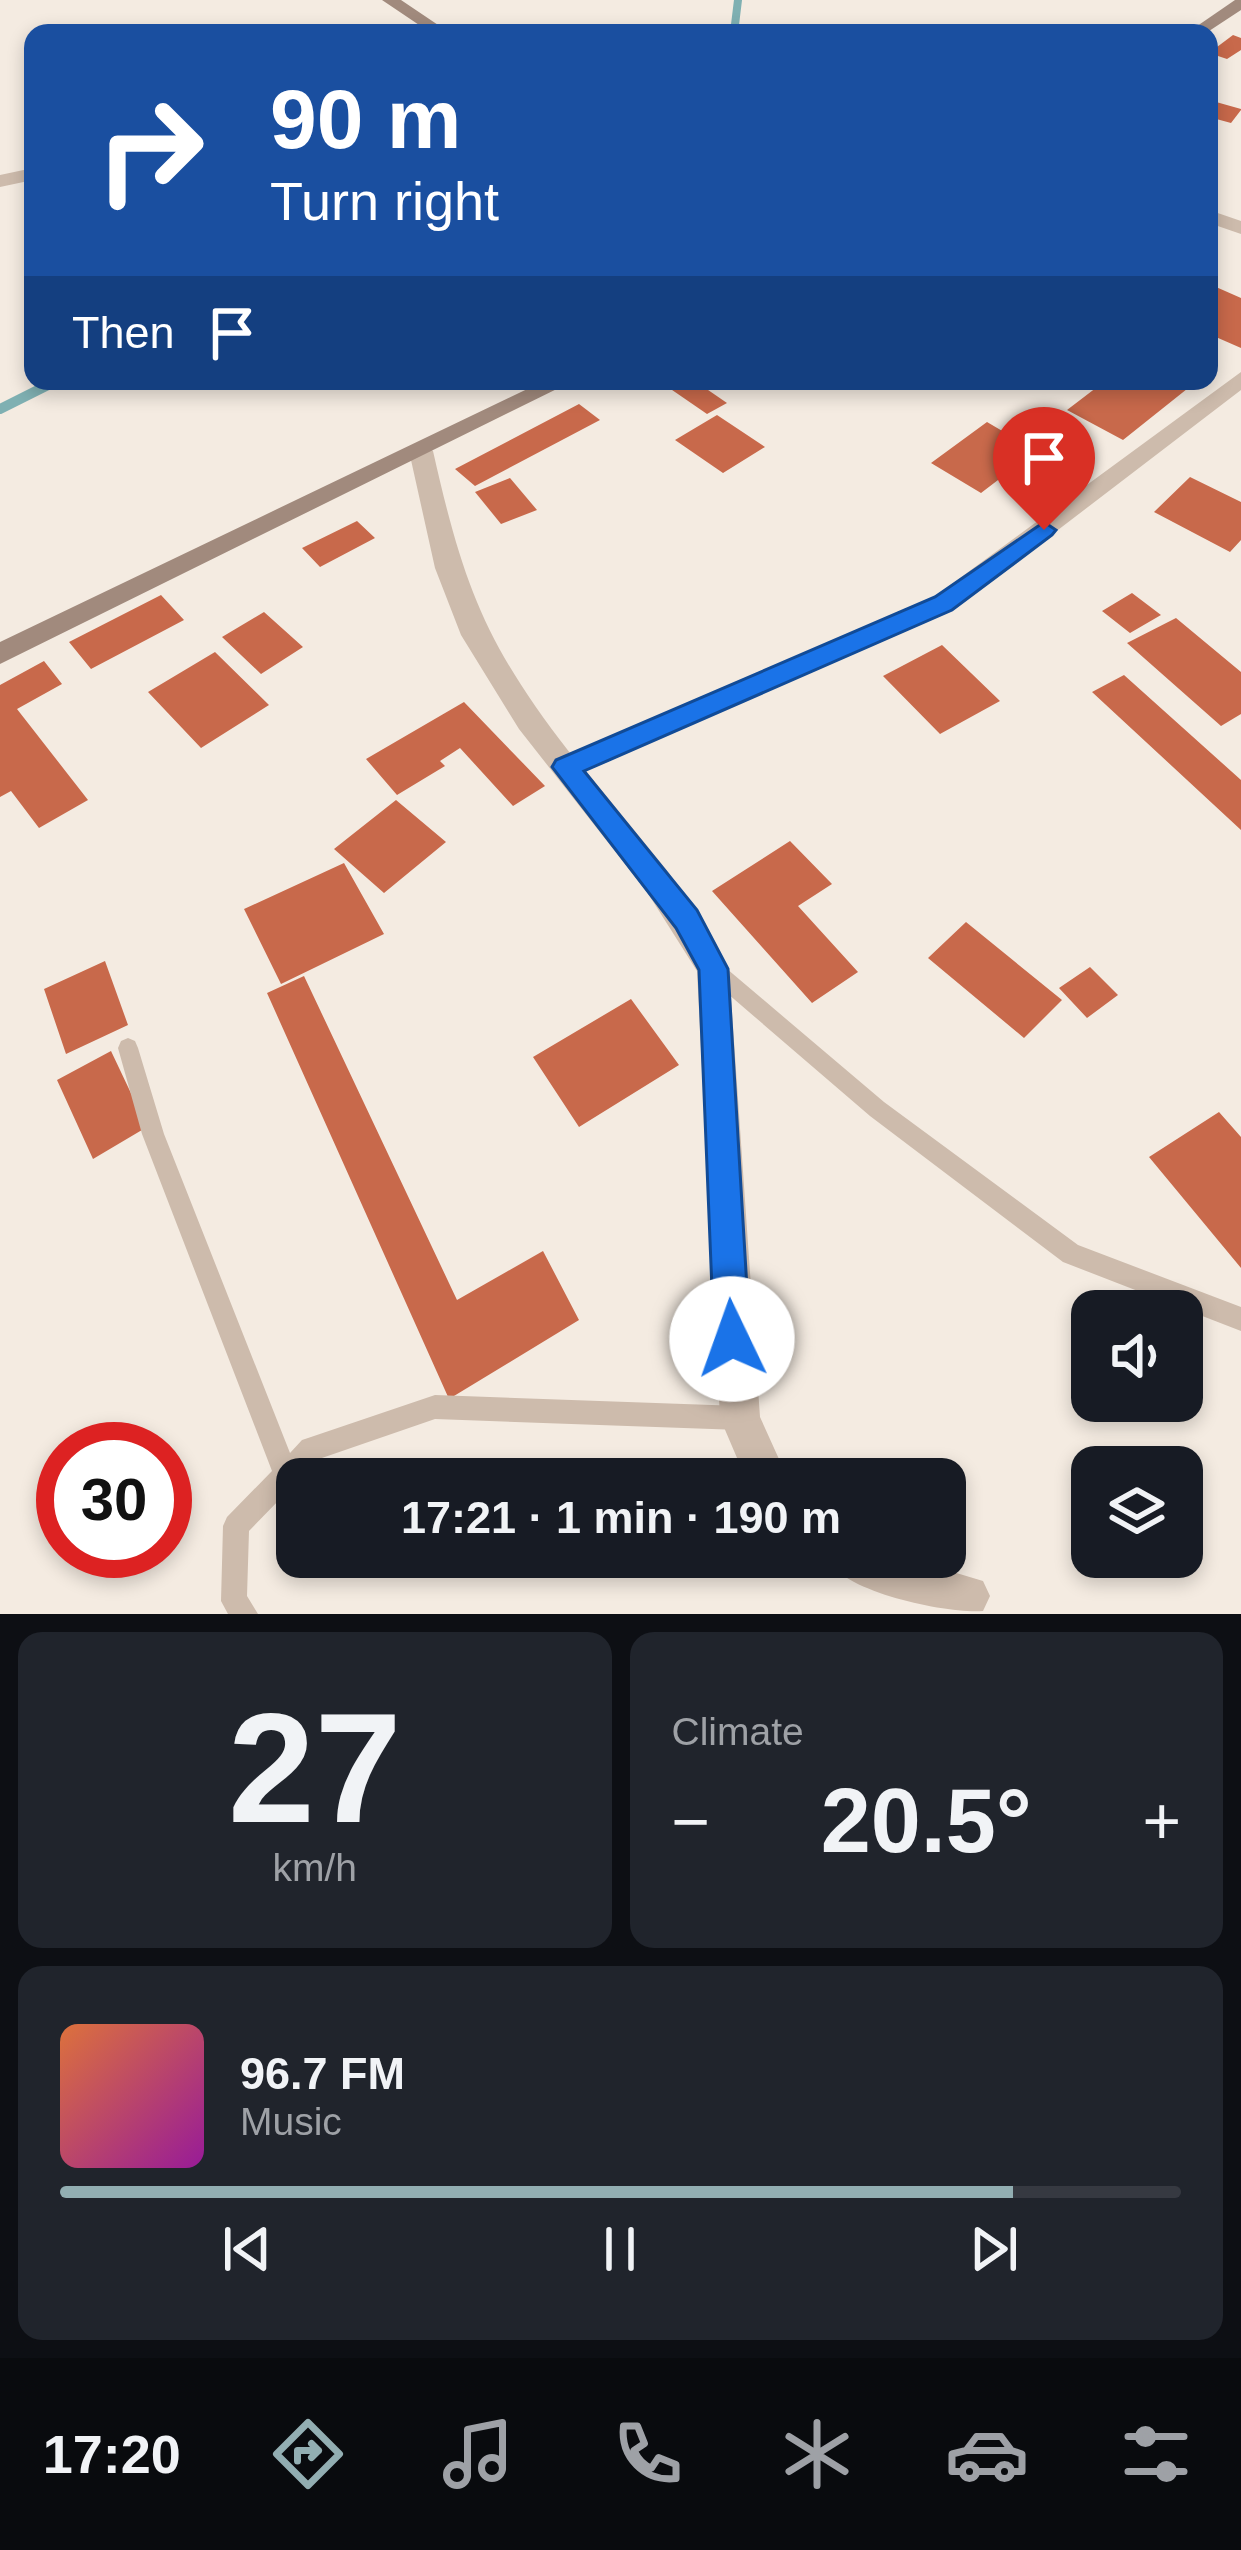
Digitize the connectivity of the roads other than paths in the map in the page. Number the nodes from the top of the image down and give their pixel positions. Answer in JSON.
{"nodes":[{"id":1,"x":390,"y":0,"type":"edge"},
{"id":2,"x":1241,"y":3,"type":"edge"},
{"id":3,"x":428,"y":24,"type":"edge"},
{"id":4,"x":1209,"y":24,"type":"edge"},
{"id":5,"x":1241,"y":379,"type":"edge"},
{"id":6,"x":544,"y":390,"type":"edge"},
{"id":7,"x":421,"y":451,"type":"junction"},
{"id":8,"x":0,"y":654,"type":"edge"},
{"id":9,"x":566,"y":767,"type":"junction"},
{"id":10,"x":713,"y":969,"type":"junction"},
{"id":11,"x":128,"y":1048,"type":"dead end"},
{"id":12,"x":1241,"y":1319,"type":"edge"},
{"id":13,"x":740,"y":1418,"type":"junction"},
{"id":14,"x":280,"y":1458,"type":"edge"},
{"id":15,"x":302,"y":1458,"type":"edge"},
{"id":16,"x":758,"y":1458,"type":"edge"},
{"id":17,"x":276,"y":1484,"type":"edge"},
{"id":18,"x":901,"y":1578,"type":"edge"},
{"id":19,"x":968,"y":1596,"type":"dead end"},
{"id":20,"x":245,"y":1614,"type":"edge"}],
"edges":[{"from":1,"to":3,"type":"main road"},
{"from":2,"to":4,"type":"main road"},
{"from":5,"to":9,"type":"street"},
{"from":6,"to":7,"type":"main road"},
{"from":7,"to":8,"type":"main road"},
{"from":7,"to":9,"type":"street"},
{"from":9,"to":10,"type":"street"},
{"from":10,"to":12,"type":"lane"},
{"from":10,"to":13,"type":"street"},
{"from":11,"to":14,"type":"lane"},
{"from":13,"to":15,"type":"lane"},
{"from":13,"to":16,"type":"street"},
{"from":17,"to":20,"type":"lane"},
{"from":18,"to":19,"type":"street"}]}
